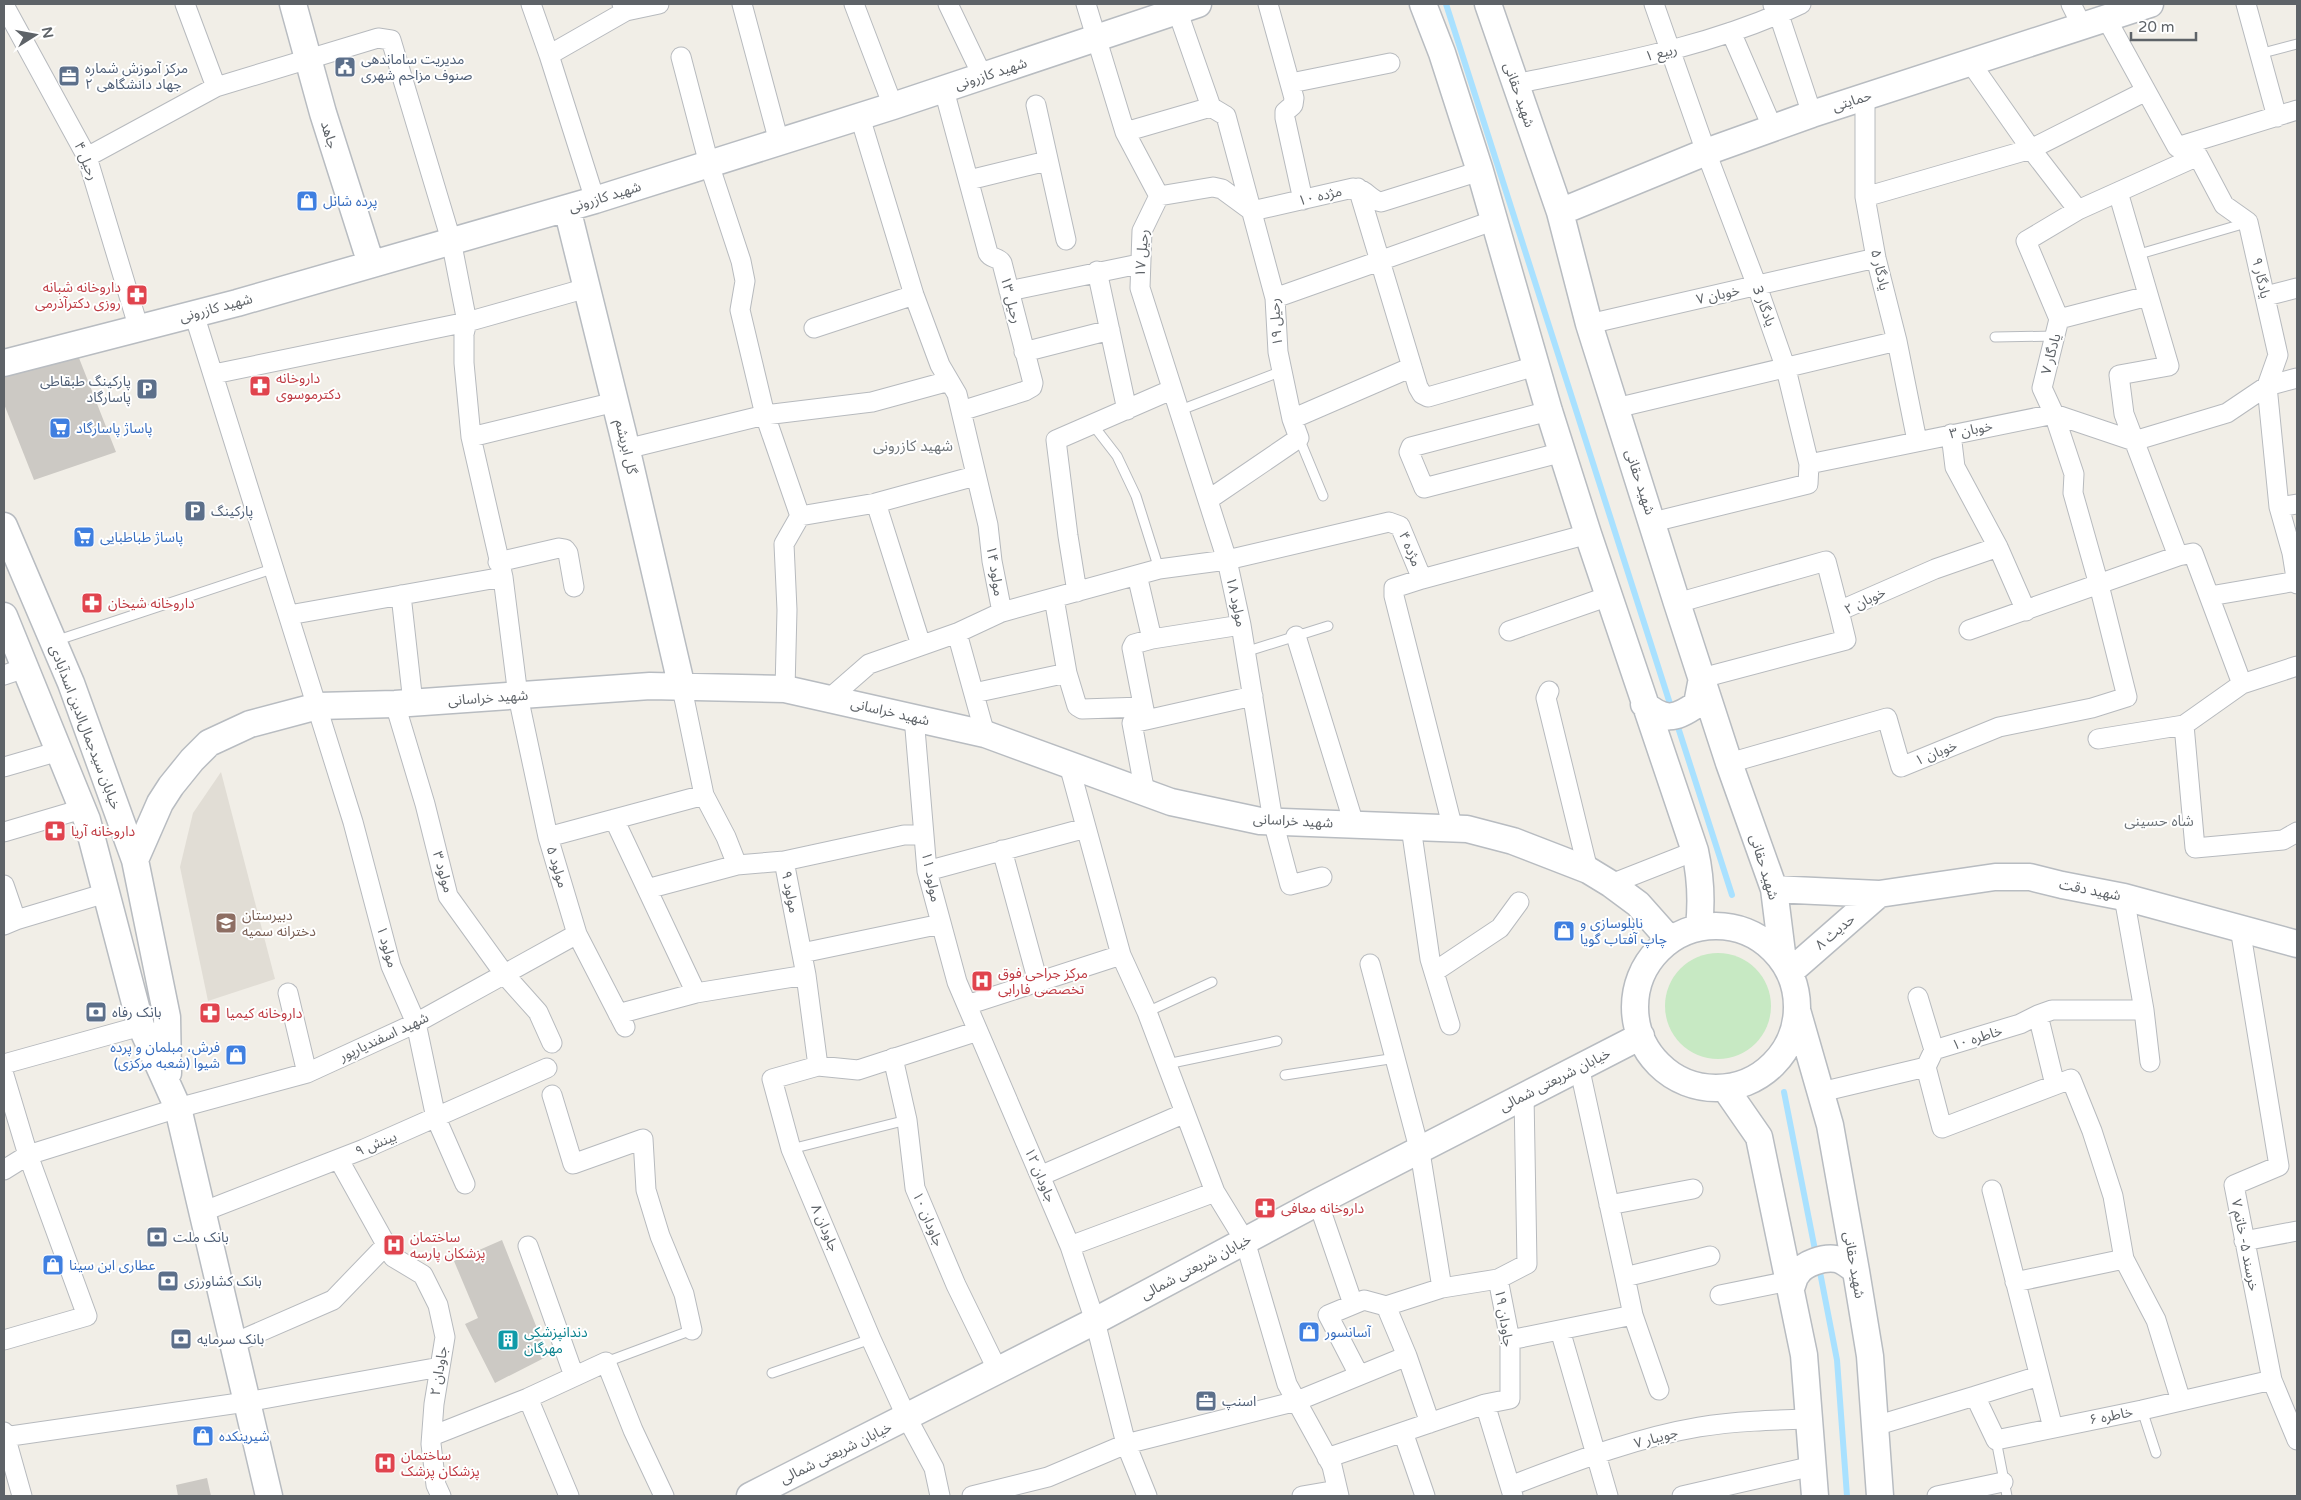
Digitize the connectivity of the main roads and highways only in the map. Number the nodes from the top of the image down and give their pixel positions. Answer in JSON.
{"nodes":[{"id":1,"x":293,"y":4,"type":"edge"},
{"id":2,"x":1423,"y":4,"type":"edge"},
{"id":3,"x":1488,"y":4,"type":"edge"},
{"id":4,"x":1184,"y":6,"type":"edge"},
{"id":5,"x":2136,"y":6,"type":"edge"},
{"id":6,"x":2086,"y":16,"type":"edge"},
{"id":7,"x":567,"y":208,"type":"junction"},
{"id":8,"x":1560,"y":212,"type":"junction"},
{"id":9,"x":370,"y":264,"type":"junction"},
{"id":10,"x":4,"y":363,"type":"edge"},
{"id":11,"x":4,"y":526,"type":"edge"},
{"id":12,"x":4,"y":616,"type":"edge"},
{"id":13,"x":14,"y":671,"type":"edge"},
{"id":14,"x":1702,"y":678,"type":"junction"},
{"id":15,"x":682,"y":688,"type":"junction"},
{"id":16,"x":1644,"y":704,"type":"junction"},
{"id":17,"x":134,"y":860,"type":"junction"},
{"id":18,"x":1774,"y":889,"type":"junction"},
{"id":19,"x":1880,"y":894,"type":"junction"},
{"id":20,"x":1699,"y":926,"type":"junction"},
{"id":21,"x":1670,"y":940,"type":"junction"},
{"id":22,"x":2297,"y":944,"type":"edge"},
{"id":23,"x":1787,"y":966,"type":"junction"},
{"id":24,"x":1797,"y":1010,"type":"junction"},
{"id":25,"x":1641,"y":1036,"type":"junction"},
{"id":26,"x":168,"y":1081,"type":"junction"},
{"id":27,"x":1725,"y":1088,"type":"junction"},
{"id":28,"x":1856,"y":1271,"type":"junction"},
{"id":29,"x":1790,"y":1284,"type":"junction"},
{"id":30,"x":269,"y":1496,"type":"edge"},
{"id":31,"x":750,"y":1496,"type":"edge"},
{"id":32,"x":1815,"y":1496,"type":"edge"},
{"id":33,"x":1880,"y":1496,"type":"edge"}],
"edges":[{"from":1,"to":9,"type":"main road","name":"جاهد"},
{"from":2,"to":16,"type":"main road"},
{"from":3,"to":8,"type":"main road","name":"شهید حقانی"},
{"from":4,"to":7,"type":"main road","name":"شهید کازرونی"},
{"from":5,"to":6,"type":"main road","name":"حمایتی"},
{"from":6,"to":8,"type":"main road","name":"حمایتی"},
{"from":7,"to":9,"type":"main road","name":"شهید کازرونی"},
{"from":7,"to":15,"type":"main road","name":"گل ابریشم"},
{"from":8,"to":14,"type":"main road","name":"شهید حقانی"},
{"from":9,"to":10,"type":"main road","name":"شهید کازرونی"},
{"from":11,"to":17,"type":"main road","name":"خیابان سیدجمال‌الدین اسدآبادی"},
{"from":12,"to":13,"type":"main road","name":"خیابان سیدجمال‌الدین اسدآبادی"},
{"from":13,"to":26,"type":"main road","name":"خیابان سیدجمال‌الدین اسدآبادی"},
{"from":14,"to":16,"type":"main road"},
{"from":14,"to":18,"type":"main road","name":"شهید حقانی"},
{"from":15,"to":17,"type":"main road","name":"شهید خراسانی"},
{"from":15,"to":21,"type":"main road","name":"شهید خراسانی"},
{"from":16,"to":20,"type":"main road"},
{"from":17,"to":26,"type":"main road","name":"خیابان سیدجمال‌الدین اسدآبادی"},
{"from":18,"to":19,"type":"main road","name":"شهید دقت"},
{"from":18,"to":23,"type":"main road","name":"شهید حقانی"},
{"from":19,"to":22,"type":"main road","name":"شهید دقت"},
{"from":19,"to":23,"type":"main road","name":"حدیث ۸"},
{"from":20,"to":21,"type":"main road"},
{"from":20,"to":23,"type":"main road"},
{"from":21,"to":25,"type":"main road"},
{"from":23,"to":24,"type":"main road"},
{"from":24,"to":27,"type":"main road"},
{"from":24,"to":28,"type":"main road","name":"شهید حقانی"},
{"from":25,"to":27,"type":"main road"},
{"from":25,"to":31,"type":"main road","name":"خیابان شریعتی شمالی"},
{"from":26,"to":30,"type":"main road","name":"خیابان سیدجمال‌الدین اسدآبادی"},
{"from":27,"to":29,"type":"main road"},
{"from":28,"to":29,"type":"main road"},
{"from":28,"to":33,"type":"main road","name":"شهید حقانی"},
{"from":29,"to":32,"type":"main road"}]}
